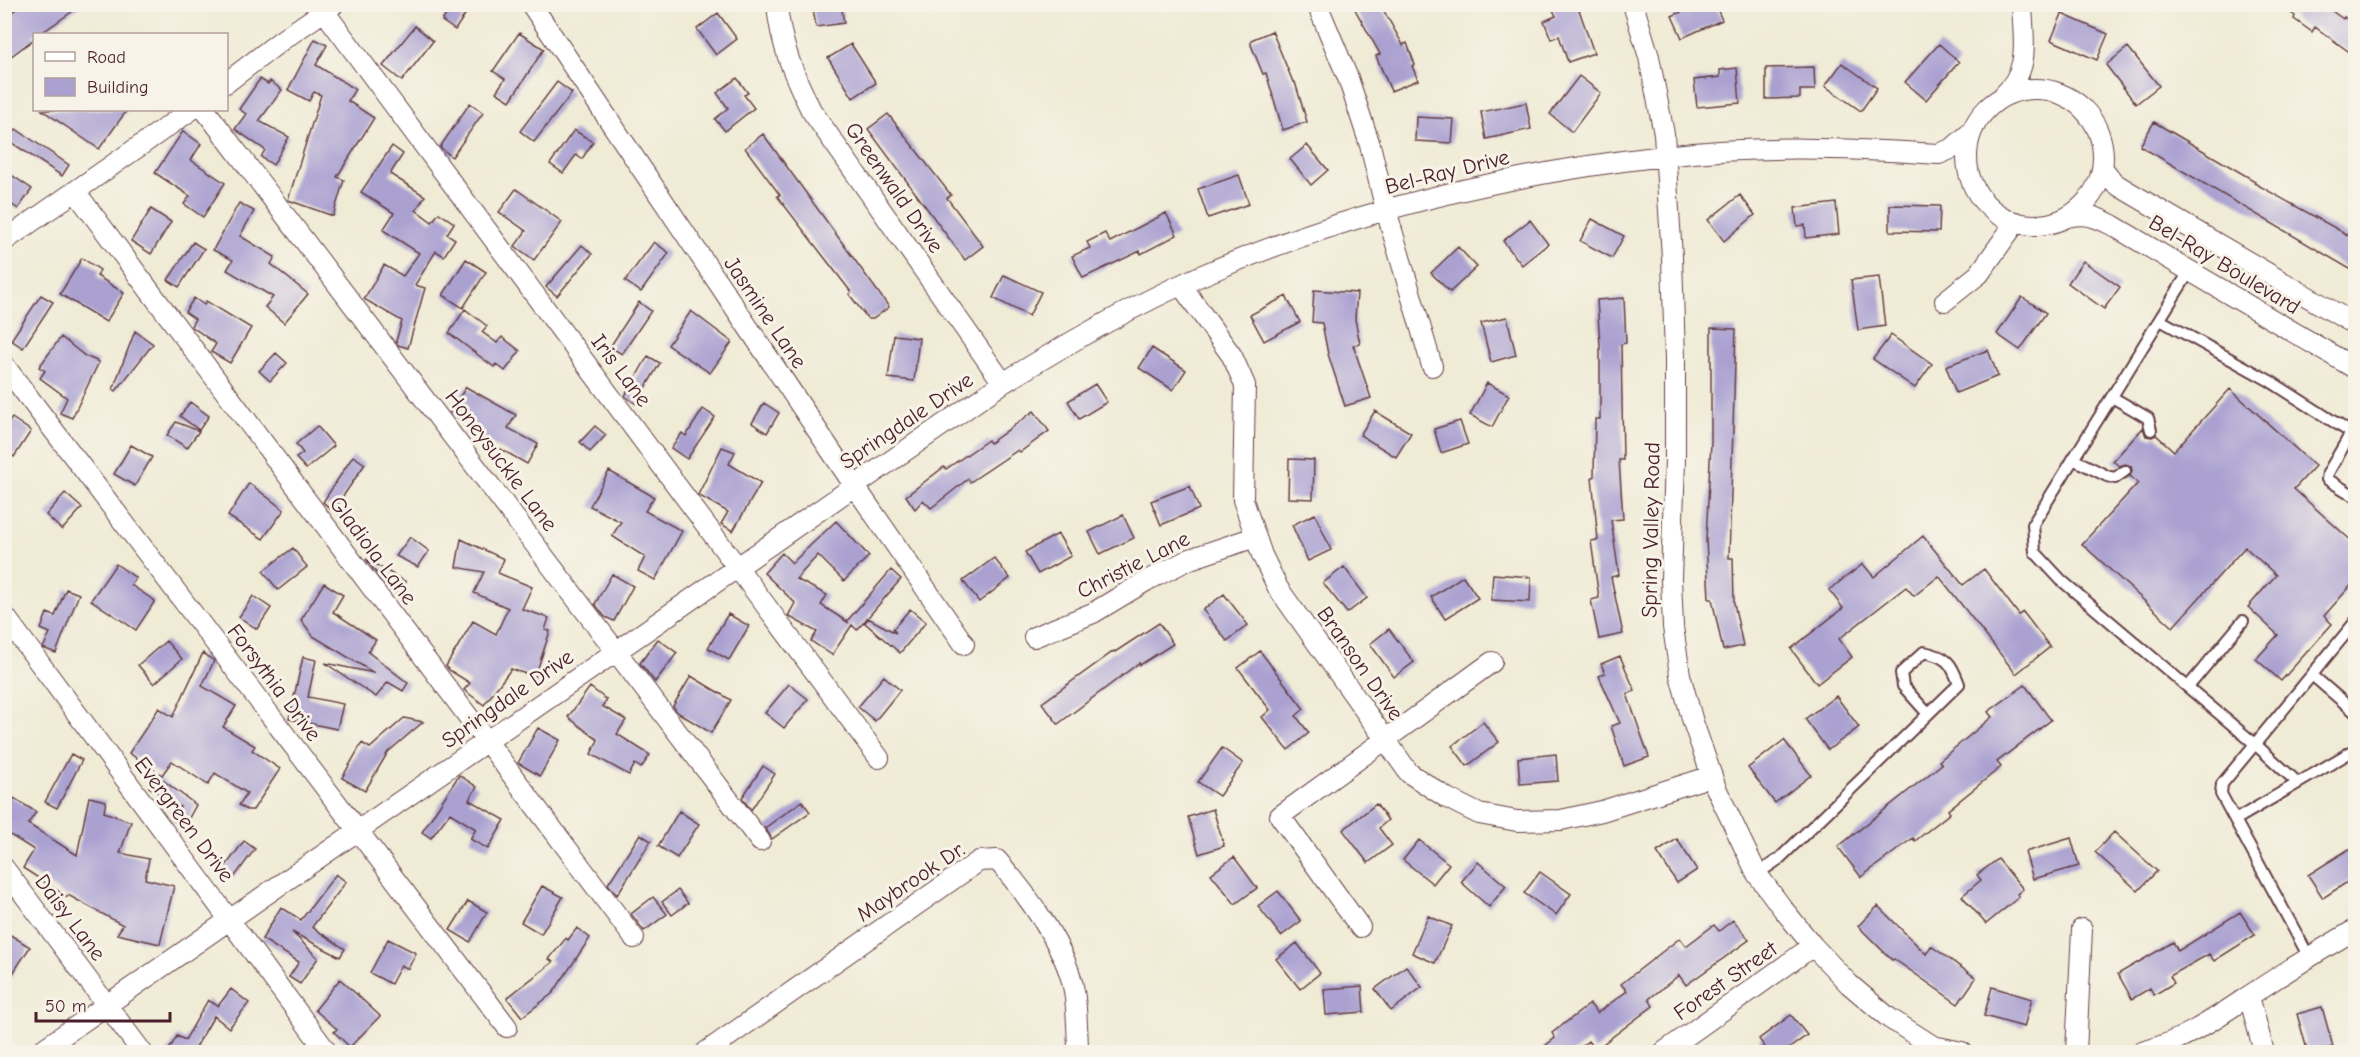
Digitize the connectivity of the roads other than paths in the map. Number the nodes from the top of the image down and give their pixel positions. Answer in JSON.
{"nodes":[{"id":1,"x":531,"y":4,"type":"edge"},
{"id":2,"x":777,"y":4,"type":"edge"},
{"id":3,"x":1317,"y":4,"type":"edge"},
{"id":4,"x":1633,"y":4,"type":"edge"},
{"id":5,"x":2022,"y":4,"type":"edge"},
{"id":6,"x":329,"y":8,"type":"edge"},
{"id":7,"x":2025,"y":60,"type":"junction"},
{"id":8,"x":228,"y":81,"type":"edge"},
{"id":9,"x":2062,"y":95,"type":"junction"},
{"id":10,"x":2001,"y":97,"type":"junction"},
{"id":11,"x":190,"y":111,"type":"edge"},
{"id":12,"x":207,"y":111,"type":"edge"},
{"id":13,"x":1970,"y":133,"type":"junction"},
{"id":14,"x":1939,"y":154,"type":"junction"},
{"id":15,"x":1665,"y":156,"type":"junction"},
{"id":16,"x":2104,"y":170,"type":"junction"},
{"id":17,"x":1970,"y":181,"type":"junction"},
{"id":18,"x":75,"y":191,"type":"junction"},
{"id":19,"x":1386,"y":210,"type":"junction"},
{"id":20,"x":2067,"y":217,"type":"junction"},
{"id":21,"x":2016,"y":222,"type":"junction"},
{"id":22,"x":4,"y":241,"type":"edge"},
{"id":23,"x":2189,"y":272,"type":"junction"},
{"id":24,"x":1181,"y":285,"type":"junction"},
{"id":25,"x":1945,"y":301,"type":"dead end"},
{"id":26,"x":2160,"y":320,"type":"junction"},
{"id":27,"x":2355,"y":325,"type":"edge"},
{"id":28,"x":4,"y":365,"type":"edge"},
{"id":29,"x":1432,"y":366,"type":"dead end"},
{"id":30,"x":2355,"y":369,"type":"edge"},
{"id":31,"x":1003,"y":383,"type":"junction"},
{"id":32,"x":2112,"y":397,"type":"junction"},
{"id":33,"x":2151,"y":430,"type":"dead end"},
{"id":34,"x":2354,"y":434,"type":"edge"},
{"id":35,"x":2073,"y":459,"type":"junction"},
{"id":36,"x":2125,"y":471,"type":"dead end"},
{"id":37,"x":854,"y":485,"type":"junction"},
{"id":38,"x":2355,"y":497,"type":"edge"},
{"id":39,"x":1255,"y":537,"type":"junction"},
{"id":40,"x":738,"y":567,"type":"junction"},
{"id":41,"x":4,"y":615,"type":"edge"},
{"id":42,"x":2243,"y":621,"type":"dead end"},
{"id":43,"x":2354,"y":626,"type":"edge"},
{"id":44,"x":1034,"y":637,"type":"dead end"},
{"id":45,"x":964,"y":644,"type":"dead end"},
{"id":46,"x":617,"y":651,"type":"junction"},
{"id":47,"x":1492,"y":662,"type":"dead end"},
{"id":48,"x":2312,"y":675,"type":"junction"},
{"id":49,"x":2188,"y":687,"type":"junction"},
{"id":50,"x":2355,"y":713,"type":"edge"},
{"id":51,"x":1928,"y":714,"type":"junction"},
{"id":52,"x":1386,"y":740,"type":"junction"},
{"id":53,"x":487,"y":742,"type":"junction"},
{"id":54,"x":2255,"y":744,"type":"junction"},
{"id":55,"x":2355,"y":749,"type":"edge"},
{"id":56,"x":879,"y":759,"type":"dead end"},
{"id":57,"x":1712,"y":776,"type":"junction"},
{"id":58,"x":2298,"y":783,"type":"junction"},
{"id":59,"x":2235,"y":820,"type":"junction"},
{"id":60,"x":358,"y":831,"type":"junction"},
{"id":61,"x":760,"y":841,"type":"dead end"},
{"id":62,"x":4,"y":868,"type":"edge"},
{"id":63,"x":1757,"y":874,"type":"junction"},
{"id":64,"x":230,"y":920,"type":"junction"},
{"id":65,"x":1360,"y":927,"type":"dead end"},
{"id":66,"x":2082,"y":929,"type":"dead end"},
{"id":67,"x":2355,"y":929,"type":"edge"},
{"id":68,"x":634,"y":938,"type":"dead end"},
{"id":69,"x":1813,"y":946,"type":"junction"},
{"id":70,"x":2309,"y":957,"type":"junction"},
{"id":71,"x":2249,"y":996,"type":"junction"},
{"id":72,"x":107,"y":1005,"type":"junction"},
{"id":73,"x":507,"y":1027,"type":"dead end"},
{"id":74,"x":1931,"y":1049,"type":"edge"},
{"id":75,"x":39,"y":1053,"type":"edge"},
{"id":76,"x":142,"y":1053,"type":"edge"},
{"id":77,"x":327,"y":1053,"type":"edge"},
{"id":78,"x":706,"y":1053,"type":"edge"},
{"id":79,"x":1076,"y":1053,"type":"edge"},
{"id":80,"x":1664,"y":1053,"type":"edge"},
{"id":81,"x":1962,"y":1053,"type":"edge"},
{"id":82,"x":2076,"y":1053,"type":"edge"},
{"id":83,"x":2142,"y":1053,"type":"edge"},
{"id":84,"x":2264,"y":1053,"type":"edge"}],
"edges":[{"from":1,"to":37,"type":"street","name":"Jasmine Lane"},
{"from":2,"to":31,"type":"street","name":"Greenwald Drive"},
{"from":3,"to":19,"type":"street"},
{"from":4,"to":15,"type":"street","name":"Spring Valley Road"},
{"from":5,"to":7,"type":"street"},
{"from":6,"to":8,"type":"street"},
{"from":6,"to":40,"type":"street","name":"Iris Lane"},
{"from":7,"to":9,"type":"street"},
{"from":7,"to":10,"type":"street"},
{"from":9,"to":10,"type":"street","name":"Bel-Ray Boulevard"},
{"from":9,"to":16,"type":"street","name":"Bel-Ray Boulevard"},
{"from":10,"to":13,"type":"street","name":"Bel-Ray Boulevard"},
{"from":11,"to":18,"type":"street"},
{"from":12,"to":46,"type":"street","name":"Honeysuckle Lane"},
{"from":13,"to":14,"type":"street"},
{"from":13,"to":17,"type":"street","name":"Bel-Ray Boulevard"},
{"from":14,"to":15,"type":"street","name":"Bel-Ray Drive"},
{"from":14,"to":17,"type":"street"},
{"from":15,"to":19,"type":"street","name":"Bel-Ray Drive"},
{"from":15,"to":57,"type":"street","name":"Spring Valley Road"},
{"from":16,"to":20,"type":"street","name":"Bel-Ray Boulevard"},
{"from":16,"to":27,"type":"street","name":"Bel-Ray Boulevard"},
{"from":17,"to":21,"type":"street","name":"Bel-Ray Boulevard"},
{"from":18,"to":22,"type":"street"},
{"from":18,"to":53,"type":"street","name":"Gladiola Lane"},
{"from":19,"to":24,"type":"street","name":"Bel-Ray Drive"},
{"from":19,"to":29,"type":"street"},
{"from":20,"to":21,"type":"street","name":"Bel-Ray Boulevard"},
{"from":20,"to":23,"type":"street","name":"Bel-Ray Boulevard"},
{"from":21,"to":25,"type":"street"},
{"from":23,"to":26,"type":"lane"},
{"from":23,"to":30,"type":"street","name":"Bel-Ray Boulevard"},
{"from":24,"to":31,"type":"street","name":"Bel-Ray Drive"},
{"from":24,"to":39,"type":"street","name":"Branson Drive"},
{"from":26,"to":32,"type":"lane"},
{"from":26,"to":34,"type":"lane"},
{"from":28,"to":60,"type":"street","name":"Forsythia Drive"},
{"from":31,"to":37,"type":"street","name":"Springdale Drive"},
{"from":32,"to":33,"type":"lane"},
{"from":32,"to":35,"type":"lane"},
{"from":34,"to":38,"type":"lane"},
{"from":35,"to":36,"type":"lane"},
{"from":35,"to":49,"type":"lane"},
{"from":37,"to":40,"type":"street","name":"Springdale Drive"},
{"from":37,"to":45,"type":"street","name":"Jasmine Lane"},
{"from":39,"to":44,"type":"street","name":"Christie Lane"},
{"from":39,"to":52,"type":"street","name":"Branson Drive"},
{"from":40,"to":46,"type":"street","name":"Springdale Drive"},
{"from":40,"to":56,"type":"street","name":"Iris Lane"},
{"from":41,"to":64,"type":"street","name":"Evergreen Drive"},
{"from":42,"to":49,"type":"lane"},
{"from":43,"to":48,"type":"lane"},
{"from":46,"to":53,"type":"street","name":"Springdale Drive"},
{"from":46,"to":61,"type":"street","name":"Honeysuckle Lane"},
{"from":47,"to":52,"type":"street"},
{"from":48,"to":50,"type":"lane"},
{"from":48,"to":54,"type":"lane"},
{"from":49,"to":54,"type":"lane"},
{"from":51,"to":51,"type":"lane"},
{"from":51,"to":63,"type":"lane"},
{"from":52,"to":57,"type":"street","name":"Branson Drive"},
{"from":52,"to":65,"type":"street"},
{"from":53,"to":60,"type":"street","name":"Springdale Drive"},
{"from":53,"to":68,"type":"street","name":"Gladiola Lane"},
{"from":54,"to":58,"type":"lane"},
{"from":54,"to":59,"type":"lane"},
{"from":55,"to":58,"type":"lane"},
{"from":57,"to":63,"type":"street","name":"Spring Valley Road"},
{"from":58,"to":59,"type":"lane"},
{"from":59,"to":70,"type":"lane"},
{"from":60,"to":64,"type":"street","name":"Springdale Drive"},
{"from":60,"to":73,"type":"street","name":"Forsythia Drive"},
{"from":62,"to":72,"type":"street","name":"Daisy Lane"},
{"from":63,"to":69,"type":"street","name":"Spring Valley Road"},
{"from":64,"to":72,"type":"street","name":"Springdale Drive"},
{"from":64,"to":77,"type":"street","name":"Evergreen Drive"},
{"from":66,"to":82,"type":"street"},
{"from":67,"to":70,"type":"street"},
{"from":69,"to":74,"type":"street","name":"Spring Valley Road"},
{"from":69,"to":80,"type":"street","name":"Forest Street"},
{"from":70,"to":71,"type":"street"},
{"from":71,"to":83,"type":"street"},
{"from":71,"to":84,"type":"street"},
{"from":72,"to":75,"type":"street","name":"Springdale Drive"},
{"from":72,"to":76,"type":"street","name":"Daisy Lane"},
{"from":74,"to":81,"type":"street","name":"Spring Valley Road"},
{"from":78,"to":79,"type":"street","name":"Maybrook Dr."}]}
